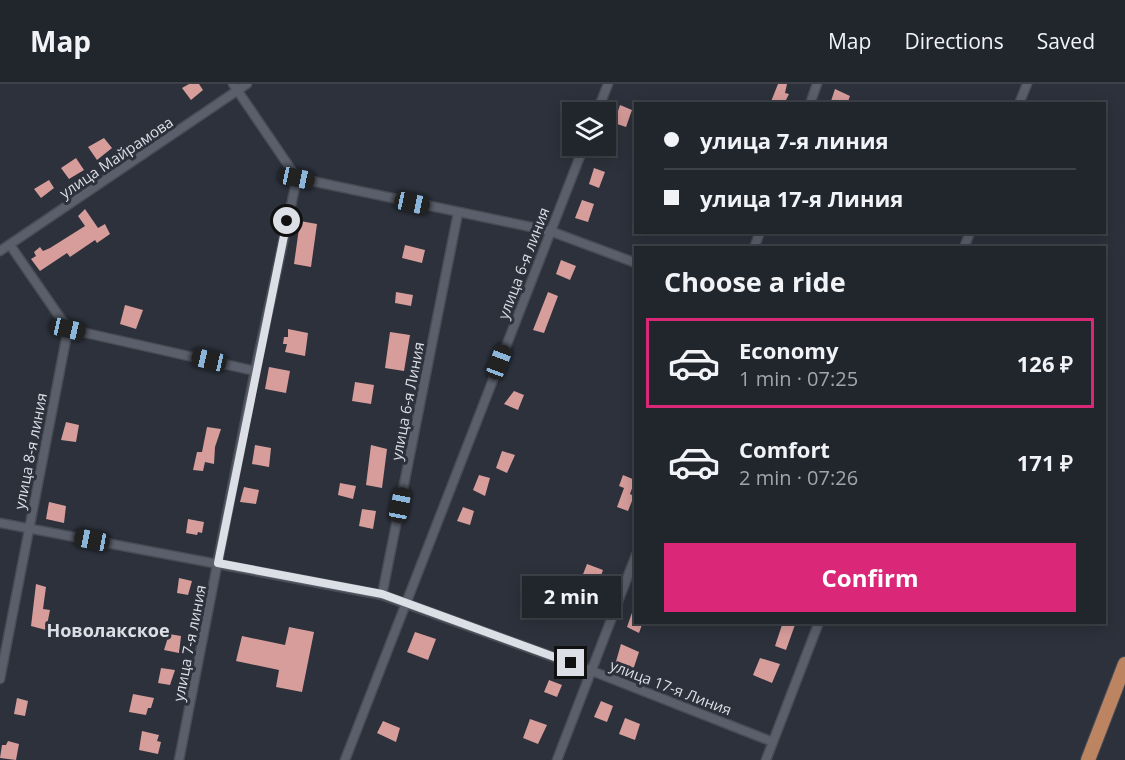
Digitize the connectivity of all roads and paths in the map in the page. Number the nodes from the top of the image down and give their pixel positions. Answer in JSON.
{"nodes":[{"id":1,"x":247,"y":84,"type":"edge"},
{"id":2,"x":608,"y":84,"type":"edge"},
{"id":3,"x":818,"y":84,"type":"edge"},
{"id":4,"x":1027,"y":84,"type":"edge"},
{"id":5,"x":235,"y":87,"type":"edge"},
{"id":6,"x":601,"y":102,"type":"edge"},
{"id":7,"x":811,"y":102,"type":"edge"},
{"id":8,"x":1021,"y":102,"type":"edge"},
{"id":9,"x":580,"y":156,"type":"edge"},
{"id":10,"x":297,"y":178,"type":"junction"},
{"id":11,"x":458,"y":213,"type":"junction"},
{"id":12,"x":550,"y":231,"type":"junction"},
{"id":13,"x":10,"y":245,"type":"junction"},
{"id":14,"x":0,"y":251,"type":"edge"},
{"id":15,"x":634,"y":262,"type":"edge"},
{"id":16,"x":68,"y":329,"type":"junction"},
{"id":17,"x":255,"y":371,"type":"junction"},
{"id":18,"x":0,"y":523,"type":"edge"},
{"id":19,"x":29,"y":529,"type":"junction"},
{"id":20,"x":634,"y":560,"type":"edge"},
{"id":21,"x":218,"y":563,"type":"junction"},
{"id":22,"x":382,"y":594,"type":"junction"},
{"id":23,"x":405,"y":602,"type":"junction"},
{"id":24,"x":818,"y":624,"type":"edge"},
{"id":25,"x":1125,"y":664,"type":"edge"},
{"id":26,"x":592,"y":671,"type":"junction"},
{"id":27,"x":0,"y":679,"type":"edge"},
{"id":28,"x":773,"y":742,"type":"junction"},
{"id":29,"x":179,"y":760,"type":"edge"},
{"id":30,"x":345,"y":760,"type":"edge"},
{"id":31,"x":557,"y":760,"type":"edge"},
{"id":32,"x":766,"y":760,"type":"edge"},
{"id":33,"x":1088,"y":760,"type":"edge"}],
"edges":[{"from":1,"to":5,"type":"street","name":"улица Майрамова"},
{"from":2,"to":6,"type":"street"},
{"from":3,"to":7,"type":"street"},
{"from":4,"to":8,"type":"street"},
{"from":5,"to":10,"type":"street"},
{"from":5,"to":13,"type":"street","name":"улица Майрамова"},
{"from":9,"to":12,"type":"street","name":"улица 6-я линия"},
{"from":10,"to":11,"type":"street"},
{"from":10,"to":17,"type":"street","name":"улица 7-я линия"},
{"from":11,"to":12,"type":"street"},
{"from":11,"to":22,"type":"street","name":"улица 6-я Линия"},
{"from":12,"to":15,"type":"street"},
{"from":12,"to":23,"type":"street","name":"улица 6-я линия"},
{"from":13,"to":14,"type":"street","name":"улица Майрамова"},
{"from":13,"to":16,"type":"street"},
{"from":16,"to":17,"type":"street"},
{"from":16,"to":19,"type":"street","name":"улица 8-я линия"},
{"from":17,"to":21,"type":"street","name":"улица 7-я линия"},
{"from":18,"to":19,"type":"street","name":"улица 17-я Линия"},
{"from":19,"to":21,"type":"street","name":"улица 17-я Линия"},
{"from":19,"to":27,"type":"street","name":"улица 8-я линия"},
{"from":20,"to":26,"type":"street"},
{"from":21,"to":22,"type":"street","name":"улица 17-я Линия"},
{"from":21,"to":29,"type":"street","name":"улица 7-я линия"},
{"from":22,"to":23,"type":"street","name":"улица 17-я Линия"},
{"from":23,"to":26,"type":"street","name":"улица 17-я Линия"},
{"from":23,"to":30,"type":"street","name":"улица 6-я линия"},
{"from":24,"to":28,"type":"street"},
{"from":25,"to":33,"type":"highway"},
{"from":26,"to":28,"type":"street","name":"улица 17-я Линия"},
{"from":26,"to":31,"type":"street"},
{"from":28,"to":32,"type":"street"}]}
